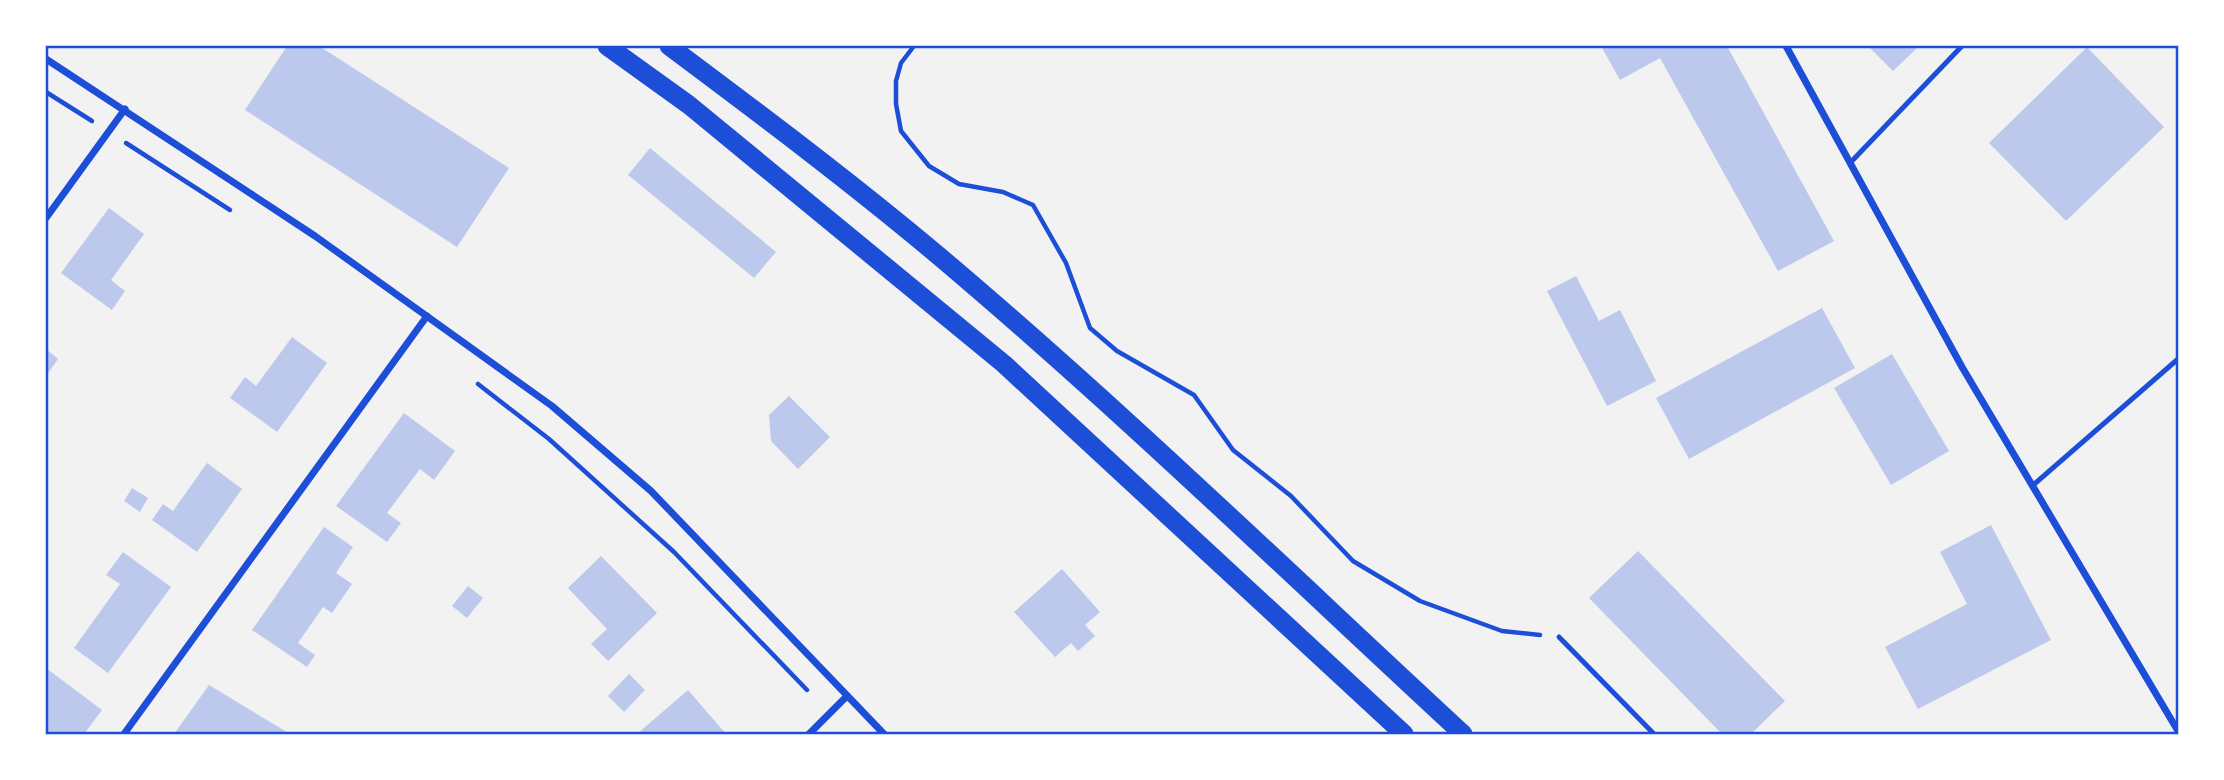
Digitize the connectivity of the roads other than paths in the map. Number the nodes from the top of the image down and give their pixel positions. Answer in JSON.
{"nodes":[{"id":1,"x":607,"y":46,"type":"edge"},
{"id":2,"x":669,"y":46,"type":"edge"},
{"id":3,"x":1786,"y":46,"type":"edge"},
{"id":4,"x":1962,"y":46,"type":"edge"},
{"id":5,"x":46,"y":59,"type":"edge"},
{"id":6,"x":125,"y":109,"type":"junction"},
{"id":7,"x":1850,"y":163,"type":"junction"},
{"id":8,"x":46,"y":218,"type":"edge"},
{"id":9,"x":427,"y":316,"type":"junction"},
{"id":10,"x":2179,"y":359,"type":"edge"},
{"id":11,"x":2032,"y":486,"type":"junction"},
{"id":12,"x":1559,"y":637,"type":"road end"},
{"id":13,"x":847,"y":696,"type":"junction"},
{"id":14,"x":2179,"y":731,"type":"edge"},
{"id":15,"x":124,"y":734,"type":"edge"},
{"id":16,"x":809,"y":734,"type":"edge"},
{"id":17,"x":884,"y":734,"type":"edge"},
{"id":18,"x":1404,"y":734,"type":"edge"},
{"id":19,"x":1463,"y":734,"type":"edge"},
{"id":20,"x":1654,"y":734,"type":"edge"}],
"edges":[{"from":1,"to":18,"type":"highway"},
{"from":2,"to":19,"type":"highway"},
{"from":3,"to":7,"type":"street"},
{"from":4,"to":7,"type":"lane"},
{"from":5,"to":6,"type":"street"},
{"from":6,"to":8,"type":"street"},
{"from":6,"to":9,"type":"street"},
{"from":7,"to":11,"type":"street"},
{"from":9,"to":13,"type":"street"},
{"from":9,"to":15,"type":"street"},
{"from":10,"to":11,"type":"lane"},
{"from":11,"to":14,"type":"street"},
{"from":12,"to":20,"type":"lane"},
{"from":13,"to":16,"type":"street"},
{"from":13,"to":17,"type":"street"}]}
